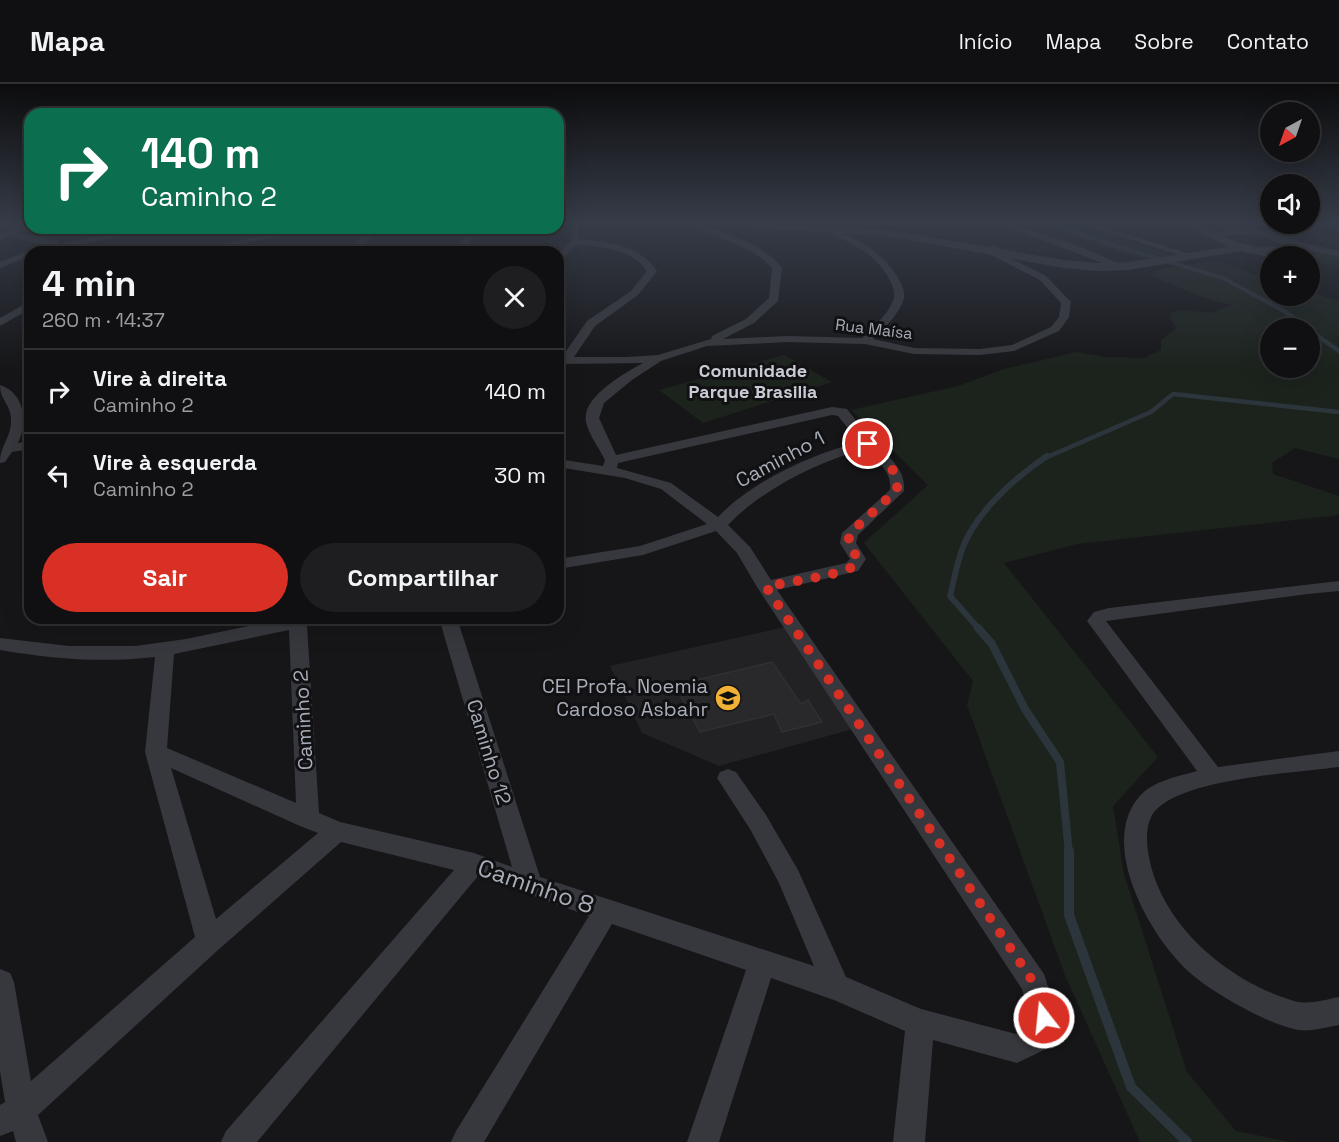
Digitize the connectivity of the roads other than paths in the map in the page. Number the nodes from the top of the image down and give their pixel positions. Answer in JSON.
{"nodes":[{"id":1,"x":651,"y":272,"type":"edge"},
{"id":2,"x":777,"y":272,"type":"edge"},
{"id":3,"x":891,"y":272,"type":"edge"},
{"id":4,"x":1033,"y":272,"type":"edge"},
{"id":5,"x":1039,"y":272,"type":"edge"},
{"id":6,"x":1043,"y":278,"type":"junction"},
{"id":7,"x":24,"y":308,"type":"edge"},
{"id":8,"x":0,"y":323,"type":"edge"},
{"id":9,"x":865,"y":341,"type":"junction"},
{"id":10,"x":706,"y":343,"type":"junction"},
{"id":11,"x":564,"y":357,"type":"edge"},
{"id":12,"x":659,"y":358,"type":"junction"},
{"id":13,"x":564,"y":360,"type":"edge"},
{"id":14,"x":0,"y":389,"type":"edge"},
{"id":15,"x":22,"y":419,"type":"edge"},
{"id":16,"x":868,"y":444,"type":"junction"},
{"id":17,"x":24,"y":447,"type":"edge"},
{"id":18,"x":4,"y":454,"type":"edge"},
{"id":19,"x":564,"y":463,"type":"edge"},
{"id":20,"x":610,"y":466,"type":"junction"},
{"id":21,"x":719,"y":525,"type":"junction"},
{"id":22,"x":564,"y":563,"type":"edge"},
{"id":23,"x":1339,"y":586,"type":"edge"},
{"id":24,"x":766,"y":587,"type":"junction"},
{"id":25,"x":287,"y":624,"type":"edge"},
{"id":26,"x":307,"y":624,"type":"edge"},
{"id":27,"x":450,"y":624,"type":"edge"},
{"id":28,"x":0,"y":644,"type":"edge"},
{"id":29,"x":165,"y":649,"type":"junction"},
{"id":30,"x":156,"y":752,"type":"junction"},
{"id":31,"x":1339,"y":759,"type":"edge"},
{"id":32,"x":1214,"y":776,"type":"junction"},
{"id":33,"x":728,"y":778,"type":"dead end"},
{"id":34,"x":308,"y":819,"type":"junction"},
{"id":35,"x":337,"y":831,"type":"junction"},
{"id":36,"x":474,"y":864,"type":"junction"},
{"id":37,"x":530,"y":885,"type":"junction"},
{"id":38,"x":608,"y":910,"type":"junction"},
{"id":39,"x":208,"y":941,"type":"junction"},
{"id":40,"x":762,"y":963,"type":"junction"},
{"id":41,"x":0,"y":982,"type":"edge"},
{"id":42,"x":836,"y":987,"type":"junction"},
{"id":43,"x":1339,"y":1011,"type":"edge"},
{"id":44,"x":920,"y":1023,"type":"junction"},
{"id":45,"x":10,"y":1115,"type":"edge"},
{"id":46,"x":32,"y":1142,"type":"edge"},
{"id":47,"x":237,"y":1142,"type":"edge"},
{"id":48,"x":467,"y":1142,"type":"edge"},
{"id":49,"x":703,"y":1142,"type":"edge"},
{"id":50,"x":909,"y":1142,"type":"edge"}],
"edges":[{"from":1,"to":11,"type":"street"},
{"from":2,"to":10,"type":"street"},
{"from":3,"to":9,"type":"street"},
{"from":4,"to":6,"type":"street","name":"Rua Maísa"},
{"from":5,"to":6,"type":"street"},
{"from":6,"to":9,"type":"street","name":"Rua Maísa"},
{"from":7,"to":8,"type":"street"},
{"from":9,"to":10,"type":"street","name":"Rua Maísa"},
{"from":10,"to":12,"type":"street","name":"Rua Maísa"},
{"from":12,"to":13,"type":"street","name":"Rua Maísa"},
{"from":12,"to":20,"type":"street"},
{"from":14,"to":15,"type":"street"},
{"from":15,"to":18,"type":"street"},
{"from":16,"to":20,"type":"street"},
{"from":16,"to":21,"type":"street","name":"Caminho 1"},
{"from":16,"to":24,"type":"street"},
{"from":17,"to":18,"type":"street"},
{"from":19,"to":20,"type":"street"},
{"from":20,"to":21,"type":"street"},
{"from":21,"to":22,"type":"street"},
{"from":21,"to":24,"type":"street"},
{"from":23,"to":32,"type":"street"},
{"from":24,"to":44,"type":"street","name":"Caminho 8"},
{"from":25,"to":29,"type":"street"},
{"from":26,"to":34,"type":"street","name":"Caminho 2"},
{"from":27,"to":37,"type":"street","name":"Caminho 12"},
{"from":28,"to":29,"type":"street"},
{"from":29,"to":30,"type":"street"},
{"from":30,"to":34,"type":"street","name":"Caminho 8"},
{"from":30,"to":39,"type":"street"},
{"from":31,"to":32,"type":"street"},
{"from":32,"to":43,"type":"street"},
{"from":33,"to":42,"type":"street"},
{"from":34,"to":35,"type":"street","name":"Caminho 8"},
{"from":35,"to":36,"type":"street","name":"Caminho 8"},
{"from":35,"to":39,"type":"street"},
{"from":36,"to":37,"type":"street","name":"Caminho 8"},
{"from":36,"to":47,"type":"street"},
{"from":37,"to":38,"type":"street","name":"Caminho 8"},
{"from":38,"to":40,"type":"street","name":"Caminho 8"},
{"from":38,"to":48,"type":"street"},
{"from":39,"to":45,"type":"street"},
{"from":40,"to":42,"type":"street","name":"Caminho 8"},
{"from":40,"to":49,"type":"street"},
{"from":41,"to":45,"type":"street"},
{"from":42,"to":44,"type":"street","name":"Caminho 8"},
{"from":44,"to":50,"type":"street"},
{"from":45,"to":46,"type":"street"}]}
